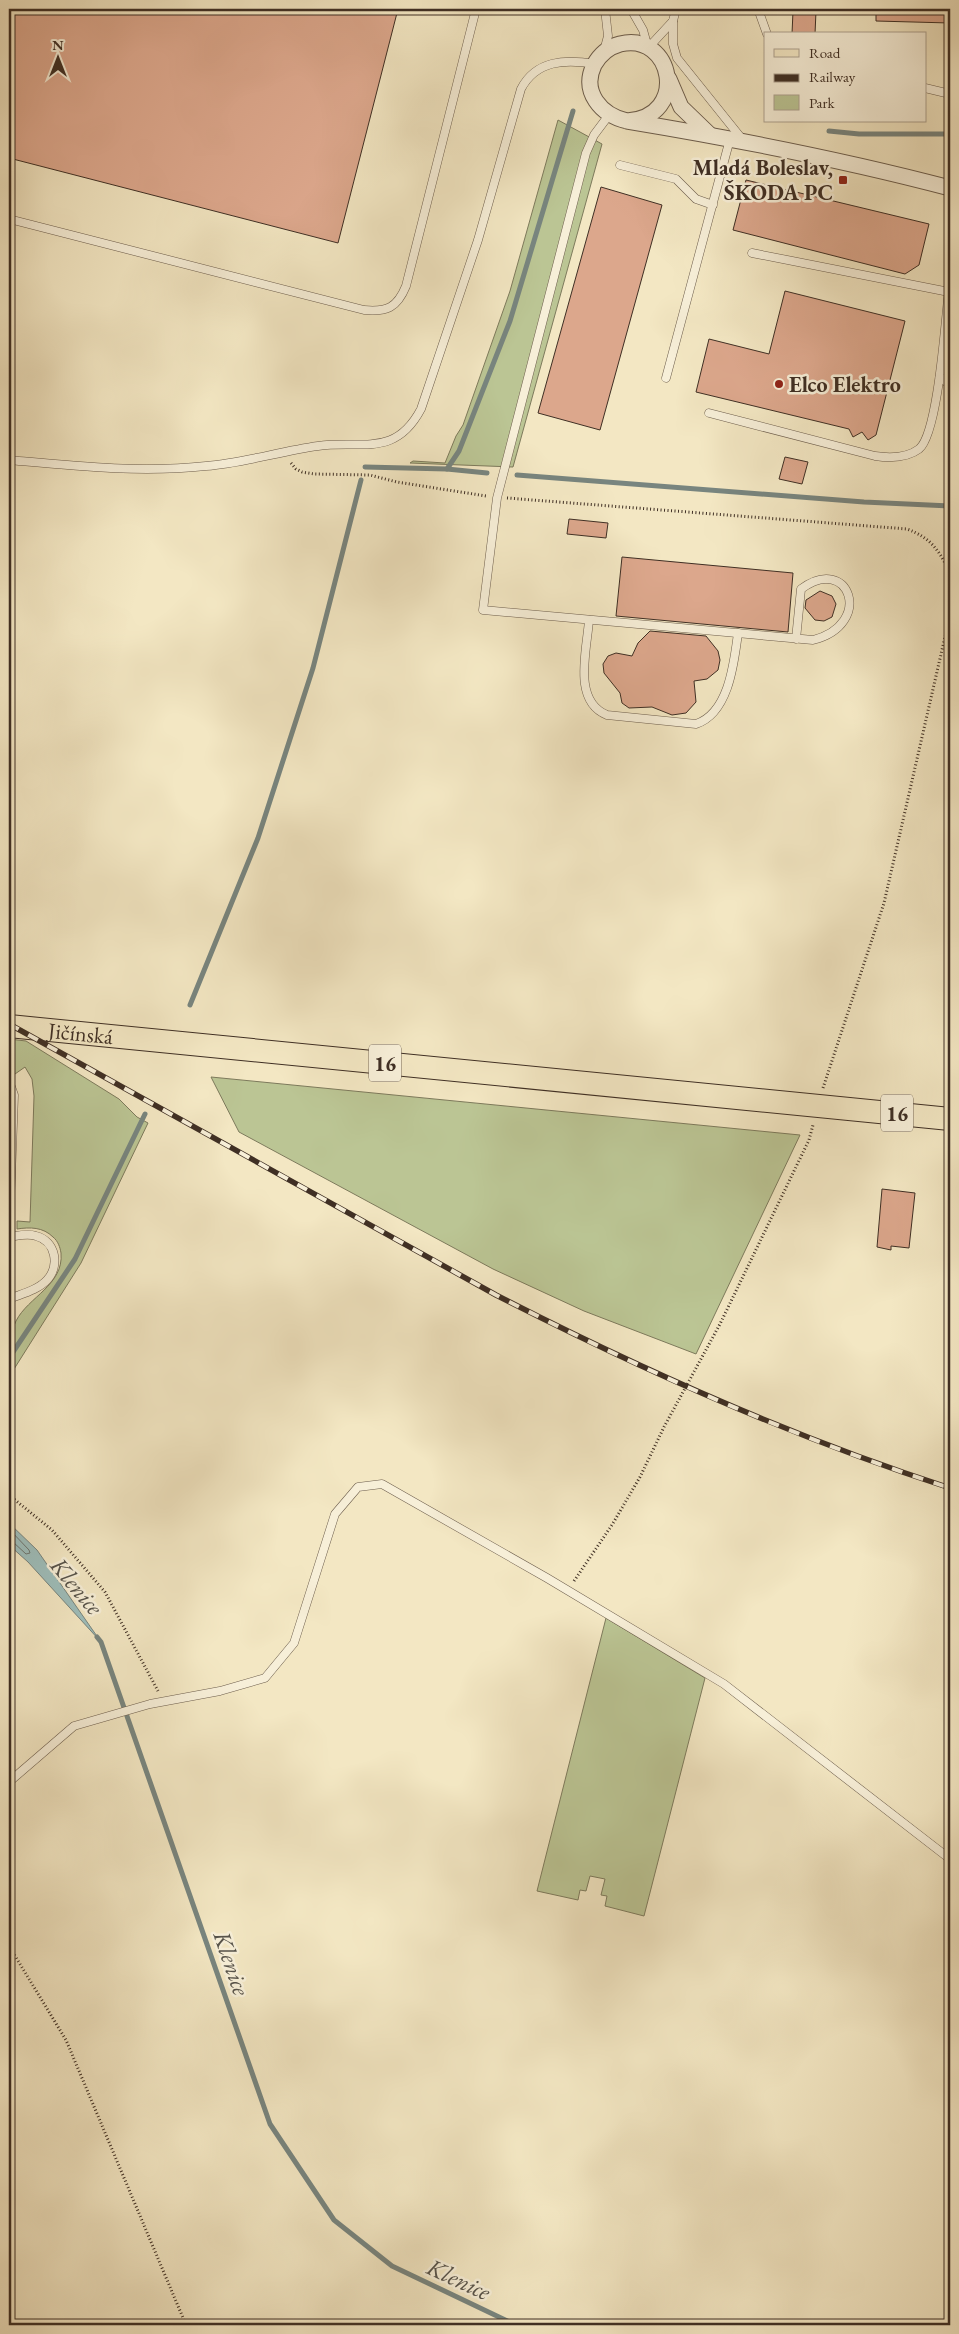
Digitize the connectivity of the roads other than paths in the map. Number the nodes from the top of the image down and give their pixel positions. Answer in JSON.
{"nodes":[{"id":1,"x":476,"y":9,"type":"edge"},
{"id":2,"x":604,"y":9,"type":"edge"},
{"id":3,"x":631,"y":9,"type":"edge"},
{"id":4,"x":676,"y":9,"type":"edge"},
{"id":5,"x":758,"y":9,"type":"edge"},
{"id":6,"x":673,"y":21,"type":"junction"},
{"id":7,"x":766,"y":32,"type":"edge"},
{"id":8,"x":648,"y":48,"type":"junction"},
{"id":9,"x":604,"y":52,"type":"junction"},
{"id":10,"x":594,"y":64,"type":"junction"},
{"id":11,"x":668,"y":74,"type":"junction"},
{"id":12,"x":926,"y":88,"type":"edge"},
{"id":13,"x":950,"y":94,"type":"edge"},
{"id":14,"x":609,"y":115,"type":"junction"},
{"id":15,"x":627,"y":121,"type":"junction"},
{"id":16,"x":710,"y":135,"type":"junction"},
{"id":17,"x":737,"y":140,"type":"junction"},
{"id":18,"x":620,"y":165,"type":"dead end"},
{"id":19,"x":950,"y":188,"type":"edge"},
{"id":20,"x":713,"y":204,"type":"junction"},
{"id":21,"x":9,"y":218,"type":"edge"},
{"id":22,"x":752,"y":253,"type":"dead end"},
{"id":23,"x":950,"y":280,"type":"edge"},
{"id":24,"x":948,"y":292,"type":"junction"},
{"id":25,"x":940,"y":377,"type":"junction"},
{"id":26,"x":666,"y":378,"type":"dead end"},
{"id":27,"x":950,"y":385,"type":"edge"},
{"id":28,"x":709,"y":413,"type":"dead end"},
{"id":29,"x":9,"y":460,"type":"edge"},
{"id":30,"x":589,"y":620,"type":"junction"},
{"id":31,"x":738,"y":633,"type":"junction"},
{"id":32,"x":796,"y":639,"type":"junction"},
{"id":33,"x":9,"y":1026,"type":"edge"},
{"id":34,"x":9,"y":1081,"type":"edge"},
{"id":35,"x":950,"y":1119,"type":"edge"},
{"id":36,"x":9,"y":1232,"type":"edge"},
{"id":37,"x":9,"y":1237,"type":"edge"},
{"id":38,"x":9,"y":1300,"type":"edge"},
{"id":39,"x":9,"y":1782,"type":"edge"},
{"id":40,"x":950,"y":1859,"type":"edge"}],
"edges":[{"from":1,"to":21,"type":"lane"},
{"from":2,"to":9,"type":"lane"},
{"from":3,"to":8,"type":"lane"},
{"from":4,"to":6,"type":"lane"},
{"from":5,"to":7,"type":"lane"},
{"from":6,"to":8,"type":"lane"},
{"from":6,"to":17,"type":"lane"},
{"from":8,"to":9,"type":"street"},
{"from":8,"to":11,"type":"street"},
{"from":9,"to":10,"type":"street"},
{"from":10,"to":14,"type":"street"},
{"from":10,"to":29,"type":"lane"},
{"from":11,"to":15,"type":"street"},
{"from":11,"to":16,"type":"street"},
{"from":12,"to":13,"type":"lane"},
{"from":14,"to":15,"type":"street"},
{"from":14,"to":30,"type":"lane"},
{"from":15,"to":16,"type":"street"},
{"from":16,"to":17,"type":"street"},
{"from":17,"to":19,"type":"street"},
{"from":17,"to":20,"type":"lane"},
{"from":18,"to":20,"type":"lane"},
{"from":20,"to":26,"type":"lane"},
{"from":22,"to":24,"type":"lane"},
{"from":23,"to":24,"type":"lane"},
{"from":24,"to":25,"type":"lane"},
{"from":25,"to":27,"type":"lane"},
{"from":25,"to":28,"type":"lane"},
{"from":30,"to":31,"type":"lane"},
{"from":30,"to":31,"type":"lane"},
{"from":31,"to":32,"type":"lane"},
{"from":32,"to":32,"type":"lane"},
{"from":33,"to":35,"type":"main road","name":"Jičínská","number":"16"},
{"from":34,"to":36,"type":"lane"},
{"from":37,"to":38,"type":"lane"},
{"from":39,"to":40,"type":"lane"}]}
